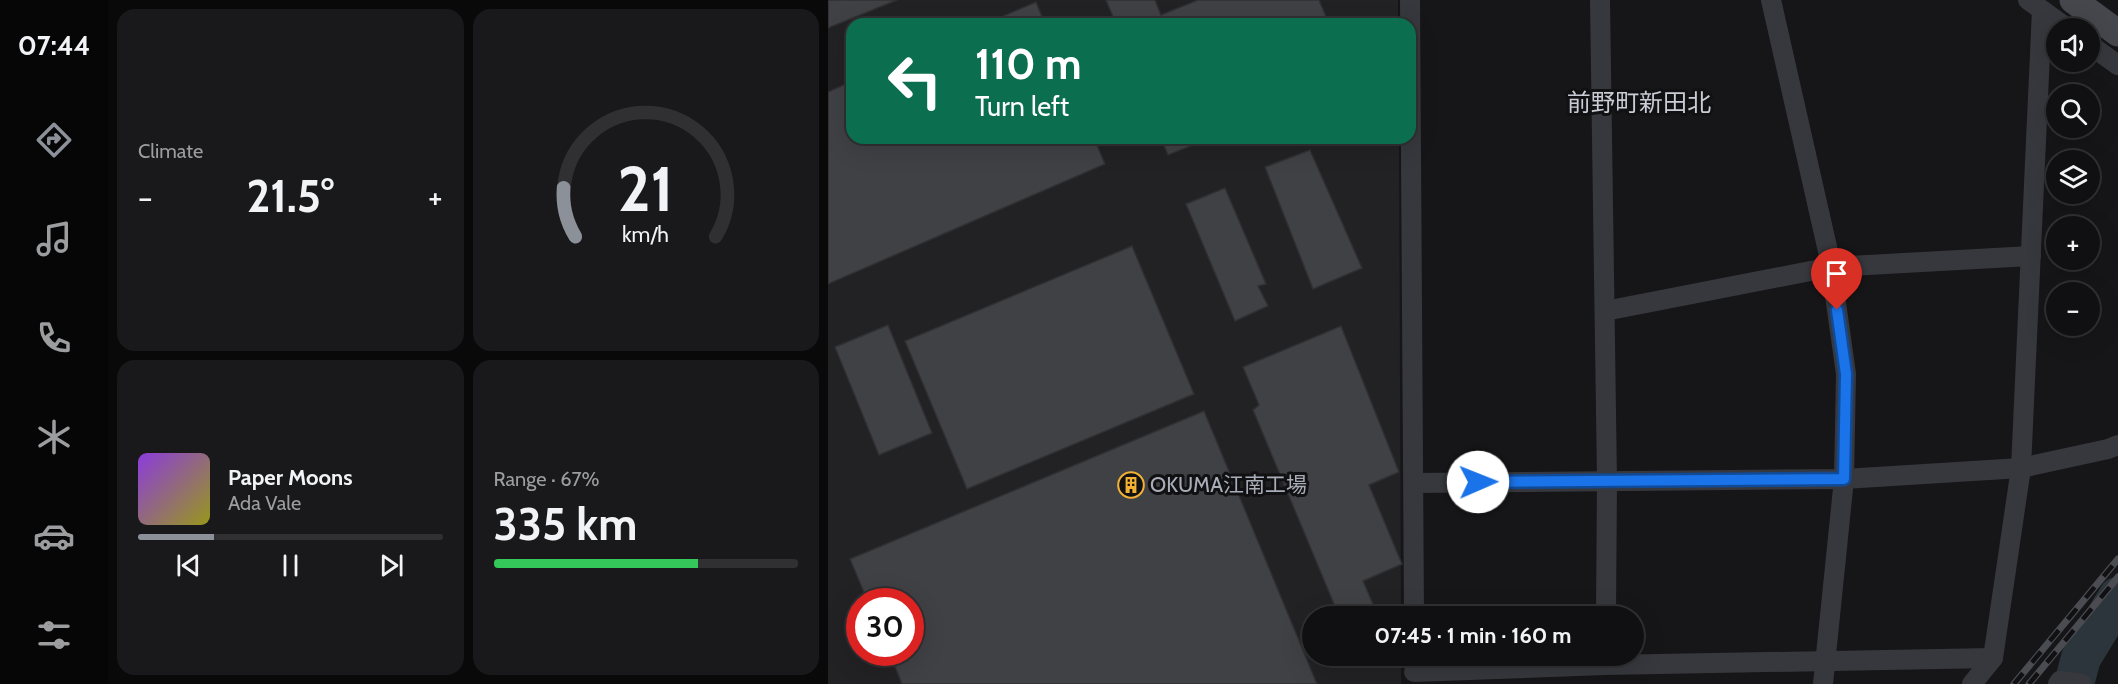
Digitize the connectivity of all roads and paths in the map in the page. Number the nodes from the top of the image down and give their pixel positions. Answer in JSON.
{"nodes":[{"id":1,"x":1410,"y":0,"type":"edge"},
{"id":2,"x":1600,"y":0,"type":"edge"},
{"id":3,"x":1771,"y":0,"type":"edge"},
{"id":4,"x":2073,"y":0,"type":"edge"},
{"id":5,"x":2035,"y":5,"type":"edge"},
{"id":6,"x":1410,"y":18,"type":"edge"},
{"id":7,"x":2053,"y":18,"type":"edge"},
{"id":8,"x":2118,"y":33,"type":"edge"},
{"id":9,"x":2100,"y":52,"type":"edge"},
{"id":10,"x":2118,"y":65,"type":"edge"},
{"id":11,"x":1411,"y":144,"type":"edge"},
{"id":12,"x":2031,"y":256,"type":"junction"},
{"id":13,"x":1831,"y":267,"type":"junction"},
{"id":14,"x":1605,"y":311,"type":"junction"},
{"id":15,"x":2118,"y":445,"type":"edge"},
{"id":16,"x":2021,"y":468,"type":"junction"},
{"id":17,"x":1844,"y":479,"type":"junction"},
{"id":18,"x":1607,"y":480,"type":"junction"},
{"id":19,"x":1414,"y":483,"type":"junction"},
{"id":20,"x":1414,"y":606,"type":"edge"},
{"id":21,"x":1606,"y":606,"type":"edge"},
{"id":22,"x":1993,"y":658,"type":"junction"},
{"id":23,"x":1826,"y":661,"type":"junction"},
{"id":24,"x":1605,"y":668,"type":"edge"},
{"id":25,"x":1414,"y":671,"type":"edge"},
{"id":26,"x":2059,"y":683,"type":"edge"},
{"id":27,"x":1823,"y":684,"type":"edge"},
{"id":28,"x":1972,"y":684,"type":"edge"},
{"id":29,"x":2082,"y":684,"type":"edge"}],
"edges":[{"from":1,"to":6,"type":"street"},
{"from":2,"to":14,"type":"street"},
{"from":3,"to":13,"type":"street"},
{"from":4,"to":8,"type":"main road"},
{"from":5,"to":7,"type":"street"},
{"from":5,"to":12,"type":"street"},
{"from":9,"to":10,"type":"street"},
{"from":11,"to":19,"type":"street"},
{"from":12,"to":13,"type":"street"},
{"from":12,"to":16,"type":"street"},
{"from":13,"to":14,"type":"street"},
{"from":13,"to":17,"type":"street"},
{"from":14,"to":18,"type":"street"},
{"from":15,"to":16,"type":"street"},
{"from":16,"to":17,"type":"street"},
{"from":16,"to":22,"type":"street"},
{"from":17,"to":18,"type":"street"},
{"from":17,"to":23,"type":"street"},
{"from":18,"to":19,"type":"street"},
{"from":18,"to":21,"type":"street"},
{"from":19,"to":20,"type":"street"},
{"from":22,"to":23,"type":"street"},
{"from":22,"to":28,"type":"street"},
{"from":23,"to":24,"type":"street"},
{"from":23,"to":27,"type":"street"},
{"from":24,"to":25,"type":"street"},
{"from":26,"to":29,"type":"street"}]}
